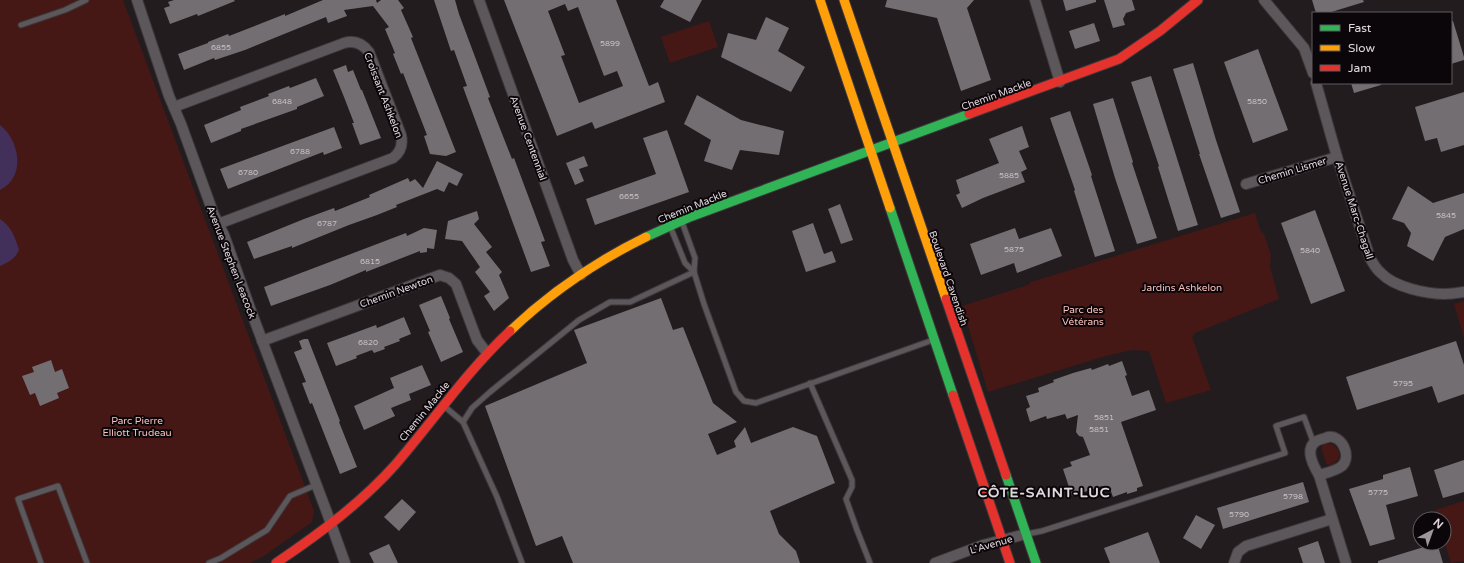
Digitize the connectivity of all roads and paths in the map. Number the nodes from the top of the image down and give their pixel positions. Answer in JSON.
{"nodes":[{"id":1,"x":86,"y":0,"type":"edge"},
{"id":2,"x":137,"y":0,"type":"edge"},
{"id":3,"x":479,"y":0,"type":"edge"},
{"id":4,"x":820,"y":0,"type":"edge"},
{"id":5,"x":844,"y":0,"type":"edge"},
{"id":6,"x":1035,"y":0,"type":"edge"},
{"id":7,"x":1198,"y":0,"type":"edge"},
{"id":8,"x":1264,"y":0,"type":"edge"},
{"id":9,"x":21,"y":25,"type":"dead end"},
{"id":10,"x":1312,"y":70,"type":"edge"},
{"id":11,"x":1060,"y":82,"type":"junction"},
{"id":12,"x":1316,"y":84,"type":"edge"},
{"id":13,"x":174,"y":106,"type":"junction"},
{"id":14,"x":892,"y":143,"type":"junction"},
{"id":15,"x":870,"y":151,"type":"junction"},
{"id":16,"x":1337,"y":157,"type":"junction"},
{"id":17,"x":1246,"y":184,"type":"dead end"},
{"id":18,"x":681,"y":221,"type":"junction"},
{"id":19,"x":218,"y":224,"type":"junction"},
{"id":20,"x":670,"y":226,"type":"junction"},
{"id":21,"x":694,"y":272,"type":"junction"},
{"id":22,"x":581,"y":275,"type":"junction"},
{"id":23,"x":1464,"y":292,"type":"edge"},
{"id":24,"x":935,"y":340,"type":"junction"},
{"id":25,"x":262,"y":341,"type":"junction"},
{"id":26,"x":487,"y":353,"type":"junction"},
{"id":27,"x":810,"y":384,"type":"junction"},
{"id":28,"x":443,"y":405,"type":"junction"},
{"id":29,"x":463,"y":422,"type":"junction"},
{"id":30,"x":1314,"y":444,"type":"junction"},
{"id":31,"x":1319,"y":475,"type":"junction"},
{"id":32,"x":316,"y":485,"type":"junction"},
{"id":33,"x":1332,"y":519,"type":"junction"},
{"id":34,"x":330,"y":524,"type":"junction"},
{"id":35,"x":1026,"y":534,"type":"junction"},
{"id":36,"x":1003,"y":540,"type":"junction"},
{"id":37,"x":41,"y":563,"type":"edge"},
{"id":38,"x":87,"y":563,"type":"edge"},
{"id":39,"x":209,"y":563,"type":"edge"},
{"id":40,"x":276,"y":563,"type":"edge"},
{"id":41,"x":345,"y":563,"type":"edge"},
{"id":42,"x":522,"y":563,"type":"edge"},
{"id":43,"x":870,"y":563,"type":"edge"},
{"id":44,"x":935,"y":563,"type":"edge"},
{"id":45,"x":1010,"y":563,"type":"edge"},
{"id":46,"x":1036,"y":563,"type":"edge"},
{"id":47,"x":1234,"y":563,"type":"edge"},
{"id":48,"x":1346,"y":563,"type":"edge"}],
"edges":[{"from":1,"to":9,"type":"lane"},
{"from":2,"to":13,"type":"street","name":"Avenue Stephen Leacock"},
{"from":3,"to":22,"type":"street","name":"Avenue Centennial"},
{"from":4,"to":15,"type":"main road"},
{"from":5,"to":14,"type":"main road","name":"Boulevard Cavendish"},
{"from":6,"to":11,"type":"street"},
{"from":7,"to":11,"type":"main road","name":"Chemin Mackle"},
{"from":8,"to":10,"type":"street"},
{"from":11,"to":14,"type":"main road","name":"Chemin Mackle"},
{"from":12,"to":16,"type":"street","name":"Avenue Marc-Chagall"},
{"from":13,"to":19,"type":"street","name":"Avenue Stephen Leacock"},
{"from":13,"to":19,"type":"street","name":"Croissant Ashkelon"},
{"from":14,"to":15,"type":"main road","name":"Chemin Mackle"},
{"from":14,"to":35,"type":"main road","name":"Boulevard Cavendish"},
{"from":15,"to":18,"type":"main road","name":"Chemin Mackle"},
{"from":15,"to":24,"type":"main road"},
{"from":16,"to":17,"type":"street","name":"Chemin Lismer"},
{"from":16,"to":23,"type":"street","name":"Avenue Marc-Chagall"},
{"from":18,"to":20,"type":"main road","name":"Chemin Mackle"},
{"from":18,"to":21,"type":"lane"},
{"from":19,"to":25,"type":"street","name":"Avenue Stephen Leacock"},
{"from":20,"to":21,"type":"lane"},
{"from":20,"to":22,"type":"main road","name":"Chemin Mackle"},
{"from":21,"to":27,"type":"lane"},
{"from":21,"to":29,"type":"lane"},
{"from":22,"to":26,"type":"main road","name":"Chemin Mackle"},
{"from":24,"to":27,"type":"lane"},
{"from":24,"to":36,"type":"main road"},
{"from":25,"to":26,"type":"street","name":"Chemin Newton"},
{"from":25,"to":32,"type":"street","name":"Avenue Stephen Leacock"},
{"from":26,"to":28,"type":"main road","name":"Chemin Mackle"},
{"from":27,"to":43,"type":"lane"},
{"from":28,"to":29,"type":"lane"},
{"from":28,"to":34,"type":"main road","name":"Chemin Mackle"},
{"from":29,"to":42,"type":"lane"},
{"from":30,"to":31,"type":"street"},
{"from":30,"to":31,"type":"street"},
{"from":30,"to":35,"type":"lane"},
{"from":31,"to":33,"type":"street"},
{"from":32,"to":34,"type":"street","name":"Avenue Stephen Leacock"},
{"from":32,"to":39,"type":"lane"},
{"from":33,"to":47,"type":"street"},
{"from":33,"to":48,"type":"street"},
{"from":34,"to":40,"type":"main road","name":"Chemin Mackle"},
{"from":34,"to":41,"type":"street","name":"Avenue Stephen Leacock"},
{"from":35,"to":36,"type":"street","name":"L'Avenue"},
{"from":35,"to":46,"type":"main road","name":"Boulevard Cavendish"},
{"from":36,"to":44,"type":"street","name":"L'Avenue"},
{"from":36,"to":45,"type":"main road"},
{"from":37,"to":38,"type":"lane"}]}
